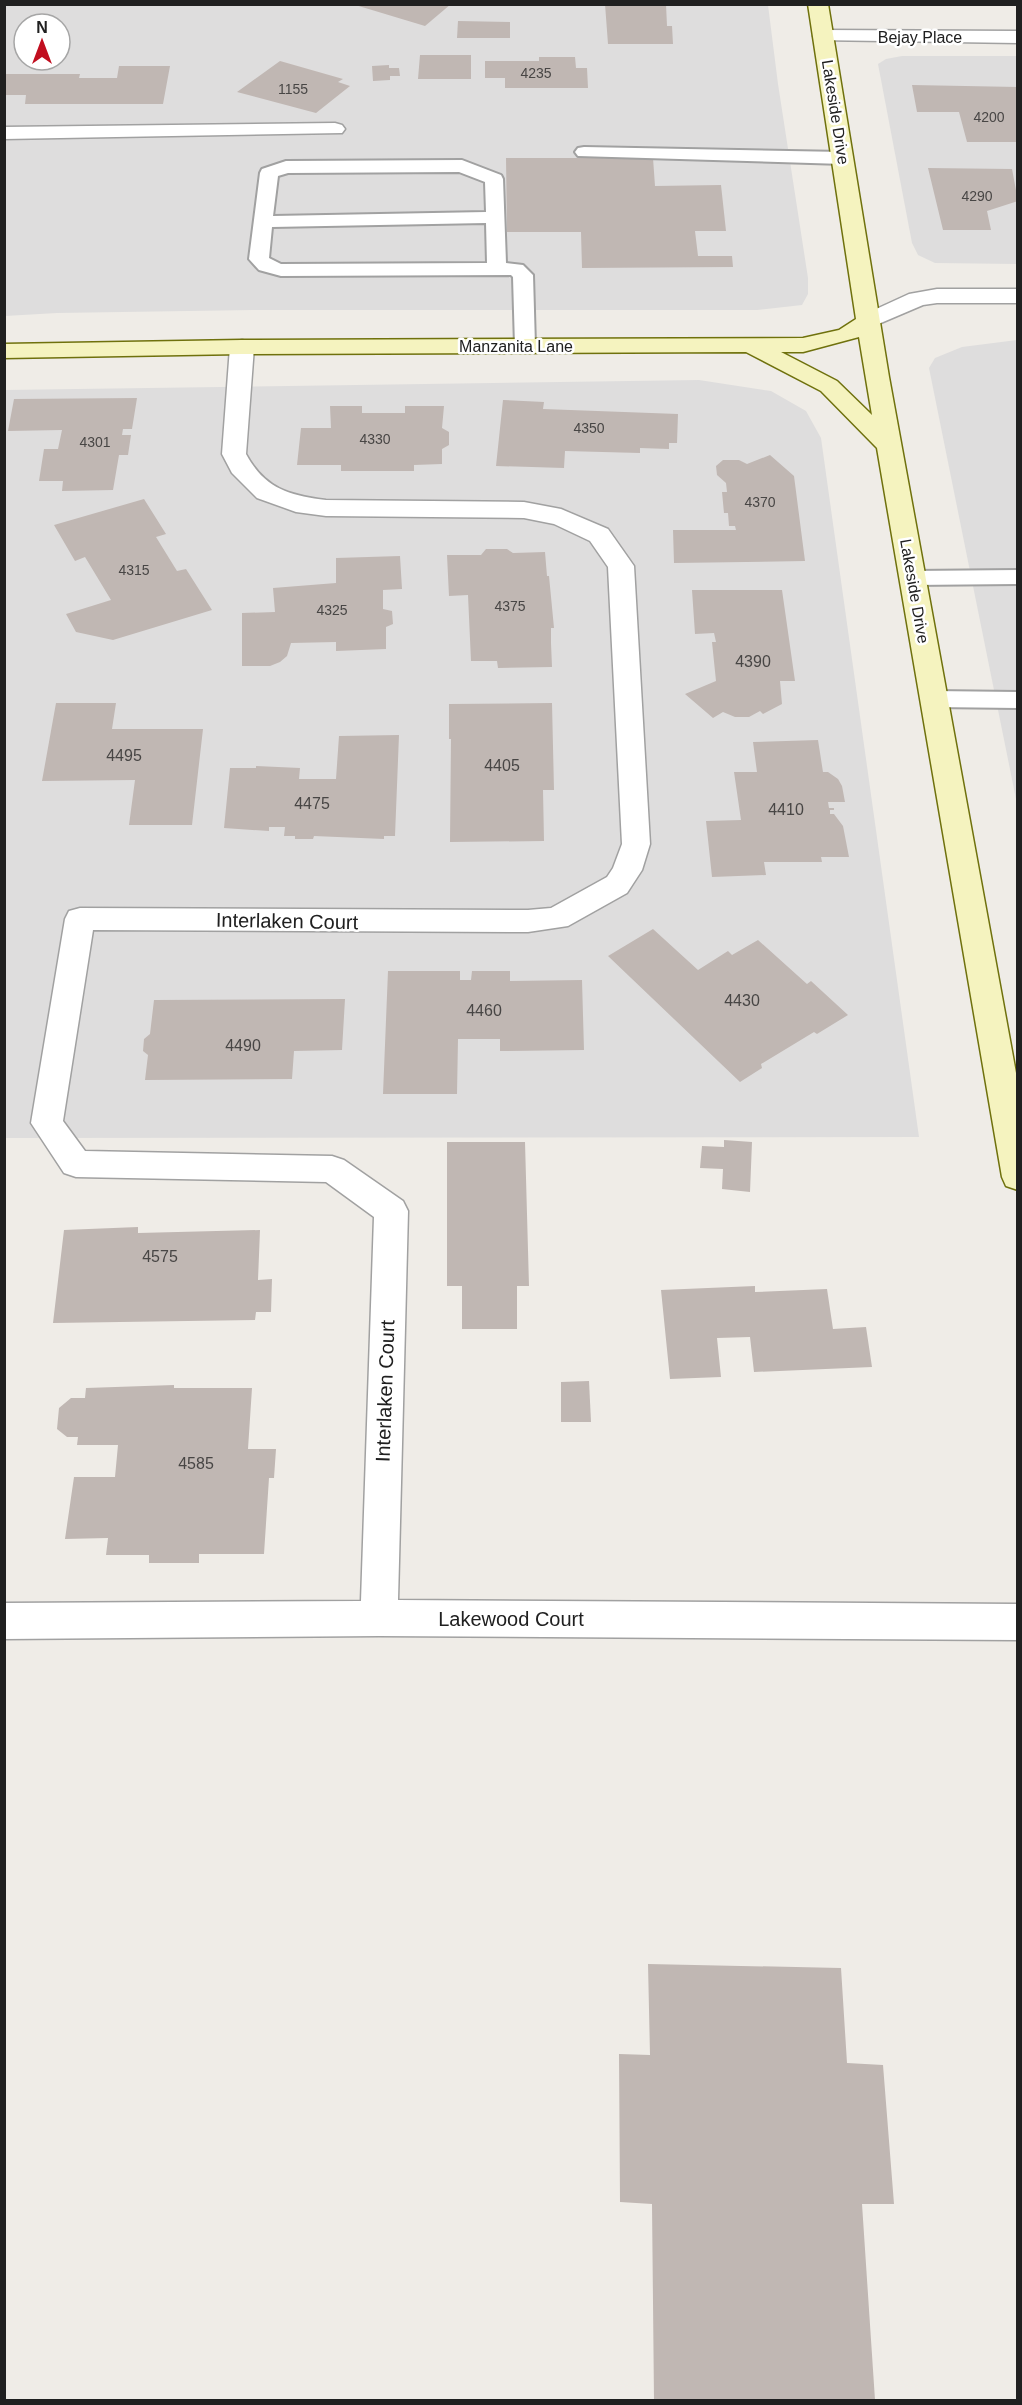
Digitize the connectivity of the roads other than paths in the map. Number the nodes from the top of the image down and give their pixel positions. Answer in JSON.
{"nodes":[{"id":1,"x":818,"y":4,"type":"edge"},
{"id":2,"x":823,"y":36,"type":"junction"},
{"id":3,"x":1017,"y":37,"type":"edge"},
{"id":4,"x":335,"y":129,"type":"dead end"},
{"id":5,"x":4,"y":133,"type":"edge"},
{"id":6,"x":584,"y":152,"type":"dead end"},
{"id":7,"x":843,"y":158,"type":"junction"},
{"id":8,"x":495,"y":217,"type":"junction"},
{"id":9,"x":263,"y":222,"type":"junction"},
{"id":10,"x":497,"y":269,"type":"junction"},
{"id":11,"x":1017,"y":296,"type":"edge"},
{"id":12,"x":868,"y":321,"type":"junction"},
{"id":13,"x":525,"y":346,"type":"junction"},
{"id":14,"x":748,"y":346,"type":"junction"},
{"id":15,"x":242,"y":347,"type":"junction"},
{"id":16,"x":4,"y":351,"type":"edge"},
{"id":17,"x":890,"y":447,"type":"junction"},
{"id":18,"x":1017,"y":577,"type":"edge"},
{"id":19,"x":912,"y":578,"type":"junction"},
{"id":20,"x":933,"y":699,"type":"junction"},
{"id":21,"x":1017,"y":700,"type":"edge"},
{"id":22,"x":1017,"y":1178,"type":"edge"},
{"id":23,"x":379,"y":1618,"type":"junction"},
{"id":24,"x":4,"y":1621,"type":"edge"},
{"id":25,"x":1017,"y":1622,"type":"edge"}],
"edges":[{"from":1,"to":2,"type":"main road","name":"Lakeside Drive"},
{"from":2,"to":3,"type":"street","name":"Bejay Place"},
{"from":2,"to":7,"type":"main road","name":"Lakeside Drive"},
{"from":4,"to":5,"type":"street"},
{"from":6,"to":7,"type":"lane"},
{"from":7,"to":12,"type":"main road","name":"Lakeside Drive"},
{"from":8,"to":9,"type":"lane"},
{"from":8,"to":9,"type":"lane"},
{"from":8,"to":10,"type":"lane"},
{"from":9,"to":10,"type":"lane"},
{"from":10,"to":13,"type":"lane"},
{"from":11,"to":12,"type":"street","name":"Manzanita Lane"},
{"from":12,"to":14,"type":"main road","name":"Manzanita Lane"},
{"from":12,"to":17,"type":"main road","name":"Lakeside Drive"},
{"from":13,"to":14,"type":"main road","name":"Manzanita Lane"},
{"from":13,"to":15,"type":"main road","name":"Manzanita Lane"},
{"from":14,"to":17,"type":"main road"},
{"from":15,"to":16,"type":"main road","name":"Manzanita Lane"},
{"from":15,"to":23,"type":"street","name":"Interlaken Court"},
{"from":17,"to":19,"type":"main road","name":"Lakeside Drive"},
{"from":18,"to":19,"type":"lane"},
{"from":19,"to":20,"type":"main road","name":"Lakeside Drive"},
{"from":20,"to":21,"type":"lane"},
{"from":20,"to":22,"type":"main road","name":"Lakeside Drive"},
{"from":23,"to":24,"type":"street","name":"Lakewood Court"},
{"from":23,"to":25,"type":"street","name":"Lakewood Court"}]}
